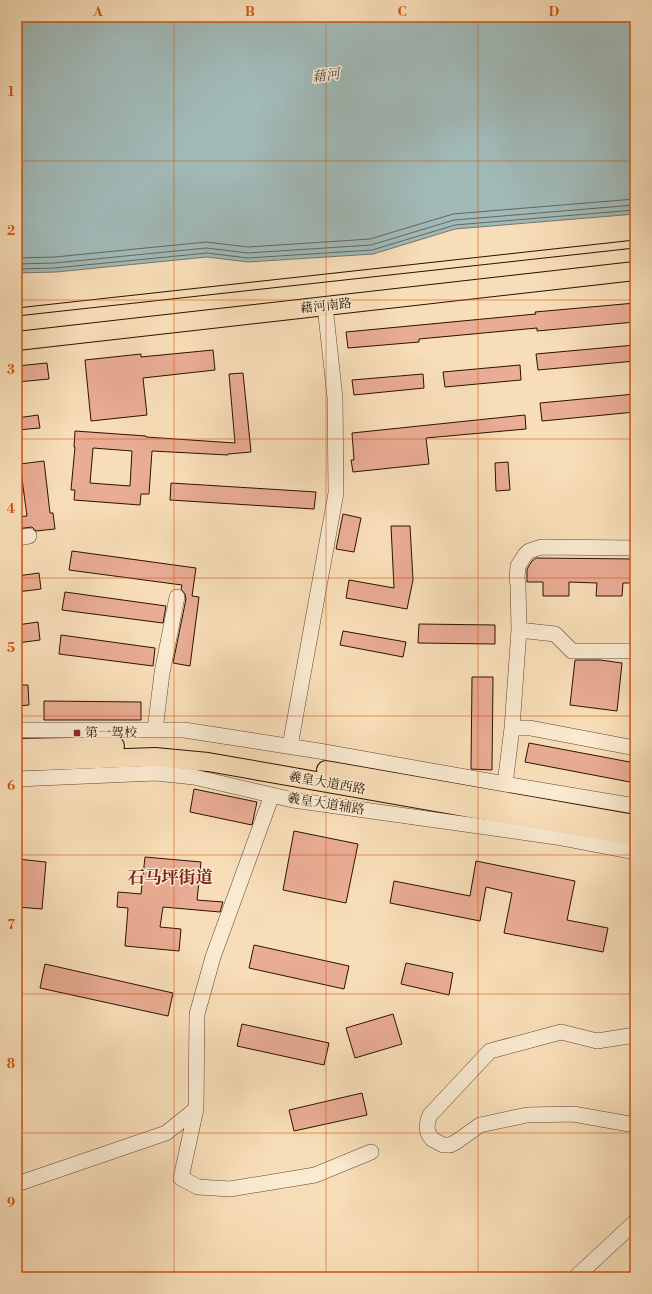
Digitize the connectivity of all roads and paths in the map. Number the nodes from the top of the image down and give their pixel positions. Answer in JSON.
{"nodes":[{"id":1,"x":635,"y":271,"type":"edge"},
{"id":2,"x":325,"y":306,"type":"junction"},
{"id":3,"x":17,"y":341,"type":"edge"},
{"id":4,"x":635,"y":548,"type":"edge"},
{"id":5,"x":177,"y":597,"type":"dead end"},
{"id":6,"x":519,"y":630,"type":"junction"},
{"id":7,"x":635,"y":651,"type":"edge"},
{"id":8,"x":512,"y":728,"type":"junction"},
{"id":9,"x":17,"y":730,"type":"edge"},
{"id":10,"x":155,"y":730,"type":"junction"},
{"id":11,"x":290,"y":746,"type":"junction"},
{"id":12,"x":17,"y":748,"type":"edge"},
{"id":13,"x":635,"y":748,"type":"edge"},
{"id":14,"x":17,"y":762,"type":"edge"},
{"id":15,"x":17,"y":780,"type":"edge"},
{"id":16,"x":505,"y":784,"type":"junction"},
{"id":17,"x":272,"y":795,"type":"junction"},
{"id":18,"x":635,"y":806,"type":"edge"},
{"id":19,"x":635,"y":824,"type":"edge"},
{"id":20,"x":635,"y":836,"type":"edge"},
{"id":21,"x":635,"y":852,"type":"edge"},
{"id":22,"x":635,"y":1035,"type":"edge"},
{"id":23,"x":196,"y":1109,"type":"junction"},
{"id":24,"x":635,"y":1125,"type":"edge"},
{"id":25,"x":371,"y":1152,"type":"dead end"},
{"id":26,"x":17,"y":1184,"type":"edge"},
{"id":27,"x":635,"y":1222,"type":"edge"},
{"id":28,"x":576,"y":1277,"type":"edge"}],
"edges":[{"from":1,"to":2,"type":"main road","name":"藉河南路"},
{"from":2,"to":3,"type":"main road","name":"藉河南路"},
{"from":2,"to":11,"type":"street"},
{"from":4,"to":6,"type":"street"},
{"from":5,"to":10,"type":"street"},
{"from":6,"to":7,"type":"street"},
{"from":6,"to":8,"type":"street"},
{"from":8,"to":13,"type":"street"},
{"from":8,"to":16,"type":"street"},
{"from":9,"to":10,"type":"street"},
{"from":10,"to":11,"type":"street"},
{"from":11,"to":16,"type":"street"},
{"from":12,"to":19,"type":"main road","name":"羲皇大道西路"},
{"from":14,"to":20,"type":"main road","name":"羲皇大道西路"},
{"from":15,"to":17,"type":"street","name":"羲皇大道辅路"},
{"from":16,"to":18,"type":"street"},
{"from":17,"to":21,"type":"street","name":"羲皇大道辅路"},
{"from":17,"to":23,"type":"street"},
{"from":22,"to":24,"type":"street"},
{"from":23,"to":25,"type":"street"},
{"from":23,"to":26,"type":"street"},
{"from":27,"to":28,"type":"street"}]}
